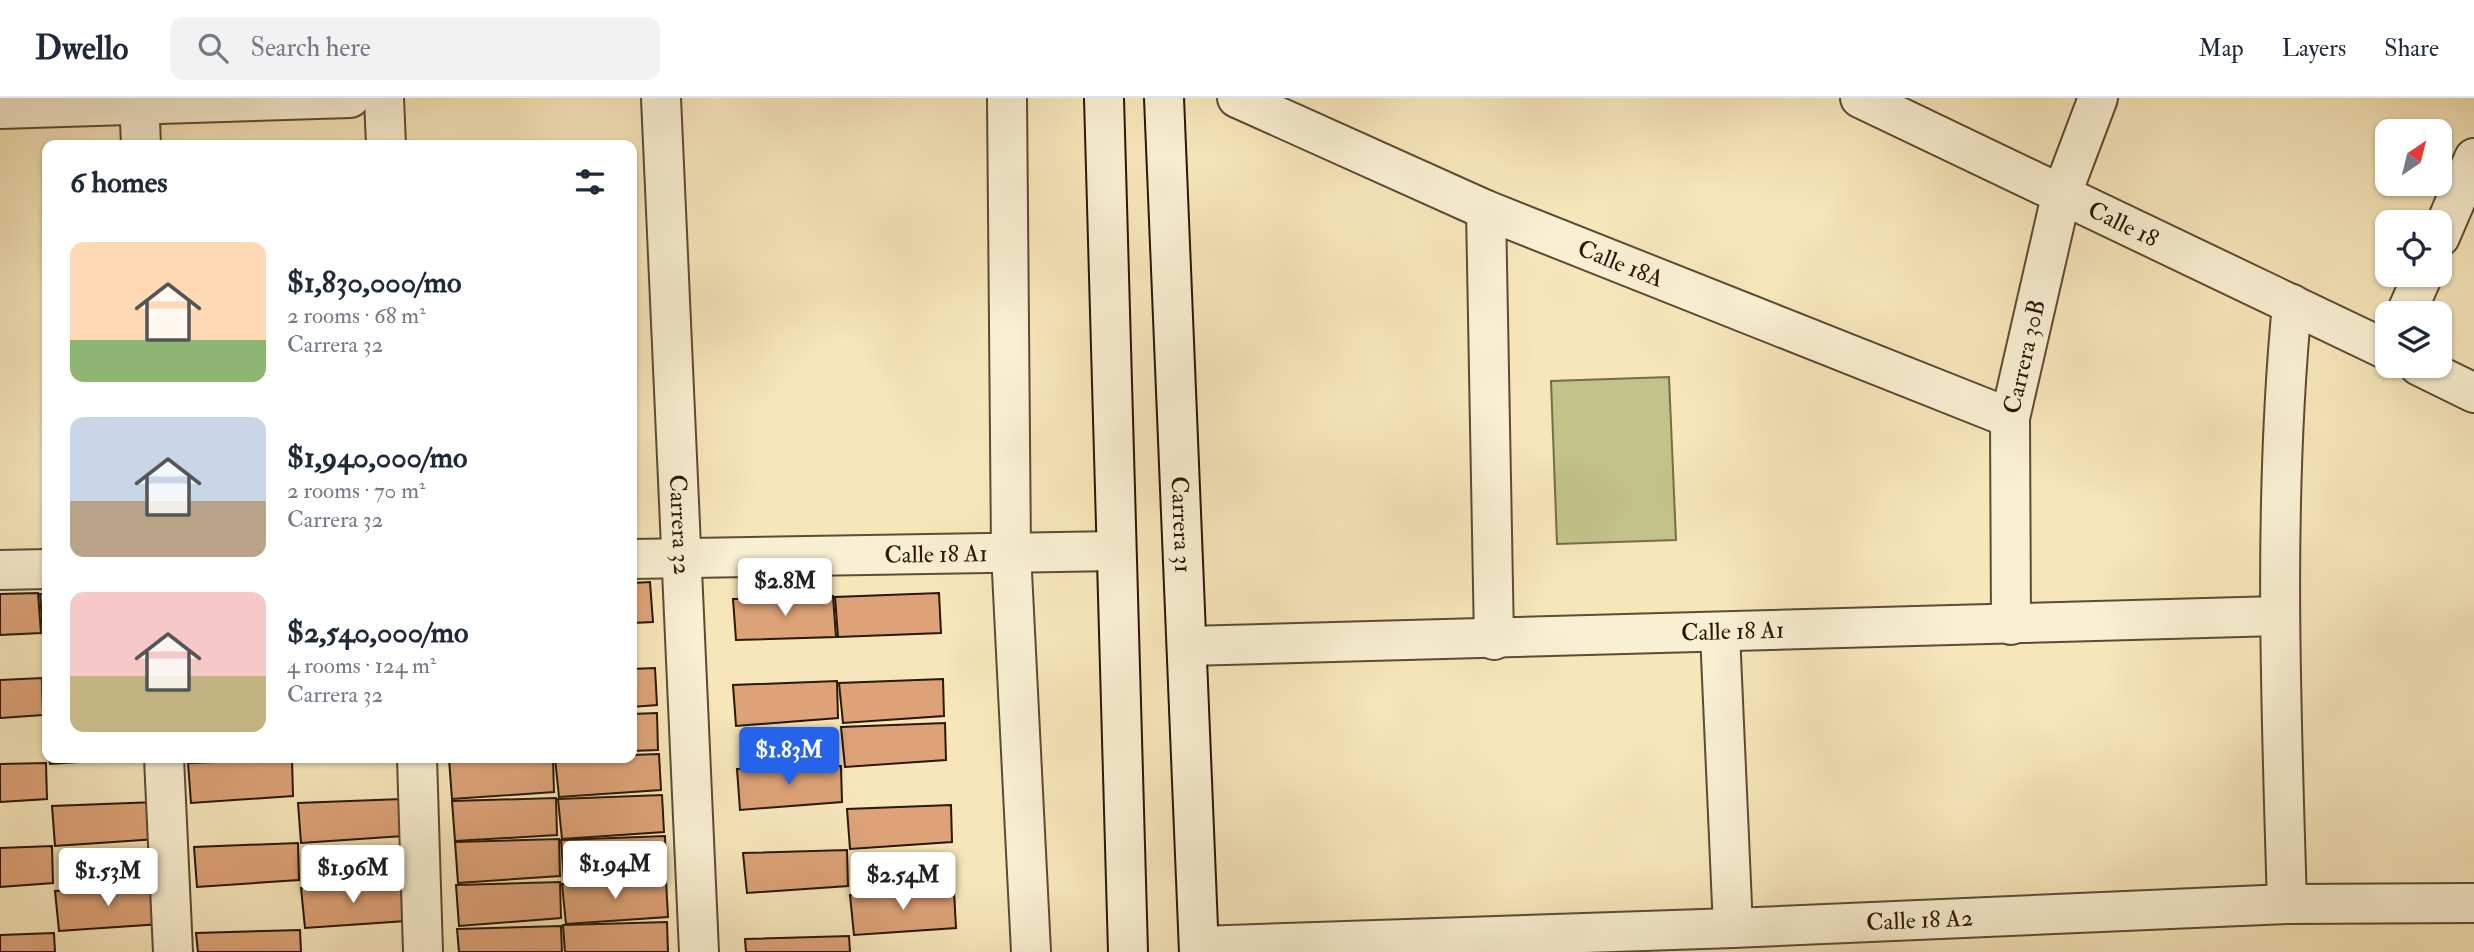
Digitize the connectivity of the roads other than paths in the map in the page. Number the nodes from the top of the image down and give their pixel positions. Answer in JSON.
{"nodes":[{"id":1,"x":350,"y":98,"type":"edge"},
{"id":2,"x":384,"y":98,"type":"edge"},
{"id":3,"x":661,"y":98,"type":"edge"},
{"id":4,"x":1007,"y":98,"type":"edge"},
{"id":5,"x":1104,"y":98,"type":"edge"},
{"id":6,"x":1164,"y":98,"type":"edge"},
{"id":7,"x":1237,"y":98,"type":"edge"},
{"id":8,"x":1860,"y":98,"type":"edge"},
{"id":9,"x":2098,"y":98,"type":"edge"},
{"id":10,"x":139,"y":101,"type":"edge"},
{"id":11,"x":0,"y":109,"type":"edge"},
{"id":12,"x":141,"y":140,"type":"edge"},
{"id":13,"x":386,"y":140,"type":"edge"},
{"id":14,"x":2474,"y":158,"type":"edge"},
{"id":15,"x":2061,"y":196,"type":"junction"},
{"id":16,"x":1486,"y":210,"type":"junction"},
{"id":17,"x":2452,"y":210,"type":"edge"},
{"id":18,"x":2292,"y":304,"type":"junction"},
{"id":19,"x":2375,"y":344,"type":"edge"},
{"id":20,"x":2443,"y":378,"type":"edge"},
{"id":21,"x":2474,"y":393,"type":"edge"},
{"id":22,"x":2010,"y":418,"type":"junction"},
{"id":23,"x":1115,"y":551,"type":"junction"},
{"id":24,"x":1012,"y":552,"type":"junction"},
{"id":25,"x":681,"y":558,"type":"junction"},
{"id":26,"x":637,"y":559,"type":"edge"},
{"id":27,"x":42,"y":569,"type":"edge"},
{"id":28,"x":0,"y":570,"type":"edge"},
{"id":29,"x":2278,"y":616,"type":"junction"},
{"id":30,"x":2011,"y":625,"type":"junction"},
{"id":31,"x":1720,"y":633,"type":"junction"},
{"id":32,"x":1494,"y":640,"type":"junction"},
{"id":33,"x":1186,"y":646,"type":"junction"},
{"id":34,"x":164,"y":763,"type":"edge"},
{"id":35,"x":417,"y":763,"type":"edge"},
{"id":36,"x":2474,"y":903,"type":"edge"},
{"id":37,"x":2287,"y":904,"type":"junction"},
{"id":38,"x":1733,"y":928,"type":"junction"},
{"id":39,"x":1199,"y":949,"type":"edge"},
{"id":40,"x":173,"y":952,"type":"edge"},
{"id":41,"x":423,"y":952,"type":"edge"},
{"id":42,"x":699,"y":952,"type":"edge"},
{"id":43,"x":1031,"y":952,"type":"edge"},
{"id":44,"x":1128,"y":952,"type":"edge"}],
"edges":[{"from":1,"to":10,"type":"street"},
{"from":2,"to":13,"type":"street"},
{"from":3,"to":25,"type":"street","name":"Carrera 32"},
{"from":4,"to":24,"type":"street"},
{"from":5,"to":23,"type":"street"},
{"from":6,"to":33,"type":"street","name":"Carrera 31"},
{"from":7,"to":16,"type":"street","name":"Calle 18A"},
{"from":8,"to":15,"type":"street","name":"Calle 18"},
{"from":9,"to":15,"type":"street","name":"Carrera 30B"},
{"from":10,"to":11,"type":"street"},
{"from":10,"to":12,"type":"street"},
{"from":14,"to":17,"type":"street"},
{"from":15,"to":18,"type":"street","name":"Calle 18"},
{"from":15,"to":22,"type":"street","name":"Carrera 30B"},
{"from":16,"to":22,"type":"street","name":"Calle 18A"},
{"from":16,"to":32,"type":"street"},
{"from":18,"to":19,"type":"street","name":"Calle 18"},
{"from":18,"to":29,"type":"street"},
{"from":20,"to":21,"type":"street"},
{"from":22,"to":30,"type":"street","name":"Carrera 30B"},
{"from":23,"to":24,"type":"street","name":"Calle 18 A1"},
{"from":23,"to":44,"type":"street"},
{"from":24,"to":25,"type":"street","name":"Calle 18 A1"},
{"from":24,"to":43,"type":"street"},
{"from":25,"to":26,"type":"street","name":"Calle 18 A1"},
{"from":25,"to":42,"type":"street","name":"Carrera 32"},
{"from":27,"to":28,"type":"street"},
{"from":29,"to":30,"type":"street","name":"Calle 18 A1"},
{"from":29,"to":37,"type":"street"},
{"from":30,"to":31,"type":"street","name":"Calle 18 A1"},
{"from":31,"to":32,"type":"street","name":"Calle 18 A1"},
{"from":31,"to":38,"type":"street"},
{"from":32,"to":33,"type":"street","name":"Calle 18 A1"},
{"from":33,"to":39,"type":"street","name":"Carrera 31"},
{"from":34,"to":40,"type":"street"},
{"from":35,"to":41,"type":"street"},
{"from":36,"to":37,"type":"street","name":"Calle 18 A2"},
{"from":37,"to":38,"type":"street","name":"Calle 18 A2"},
{"from":38,"to":39,"type":"street","name":"Calle 18 A2"}]}
